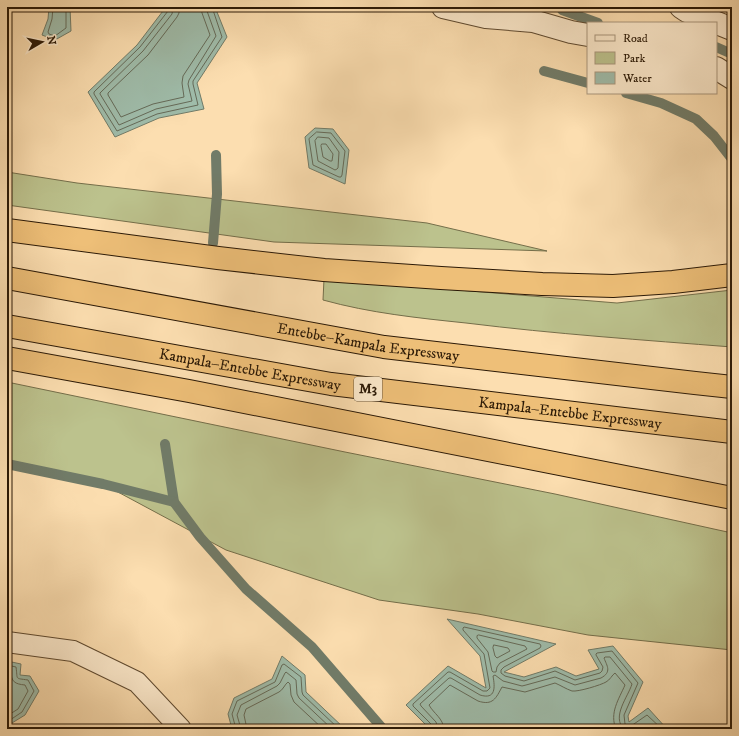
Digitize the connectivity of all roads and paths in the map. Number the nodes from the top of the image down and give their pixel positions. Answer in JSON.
{"nodes":[{"id":1,"x":443,"y":7,"type":"edge"},
{"id":2,"x":681,"y":7,"type":"edge"},
{"id":3,"x":538,"y":14,"type":"edge"},
{"id":4,"x":714,"y":22,"type":"edge"},
{"id":5,"x":717,"y":23,"type":"edge"},
{"id":6,"x":732,"y":29,"type":"edge"},
{"id":7,"x":587,"y":35,"type":"edge"},
{"id":8,"x":717,"y":69,"type":"edge"},
{"id":9,"x":732,"y":78,"type":"edge"},
{"id":10,"x":7,"y":230,"type":"edge"},
{"id":11,"x":732,"y":275,"type":"edge"},
{"id":12,"x":7,"y":278,"type":"edge"},
{"id":13,"x":7,"y":326,"type":"edge"},
{"id":14,"x":7,"y":358,"type":"edge"},
{"id":15,"x":732,"y":387,"type":"edge"},
{"id":16,"x":732,"y":432,"type":"edge"},
{"id":17,"x":732,"y":498,"type":"edge"},
{"id":18,"x":7,"y":642,"type":"edge"},
{"id":19,"x":181,"y":729,"type":"edge"}],
"edges":[{"from":1,"to":3,"type":"street"},
{"from":2,"to":4,"type":"street"},
{"from":3,"to":7,"type":"street"},
{"from":5,"to":6,"type":"street"},
{"from":8,"to":9,"type":"street"},
{"from":10,"to":11,"type":"highway"},
{"from":12,"to":15,"type":"highway","name":"Entebbe–Kampala Expressway"},
{"from":13,"to":16,"type":"highway","name":"Kampala–Entebbe Expressway","number":"M3"},
{"from":14,"to":17,"type":"highway"},
{"from":18,"to":19,"type":"lane"}]}
